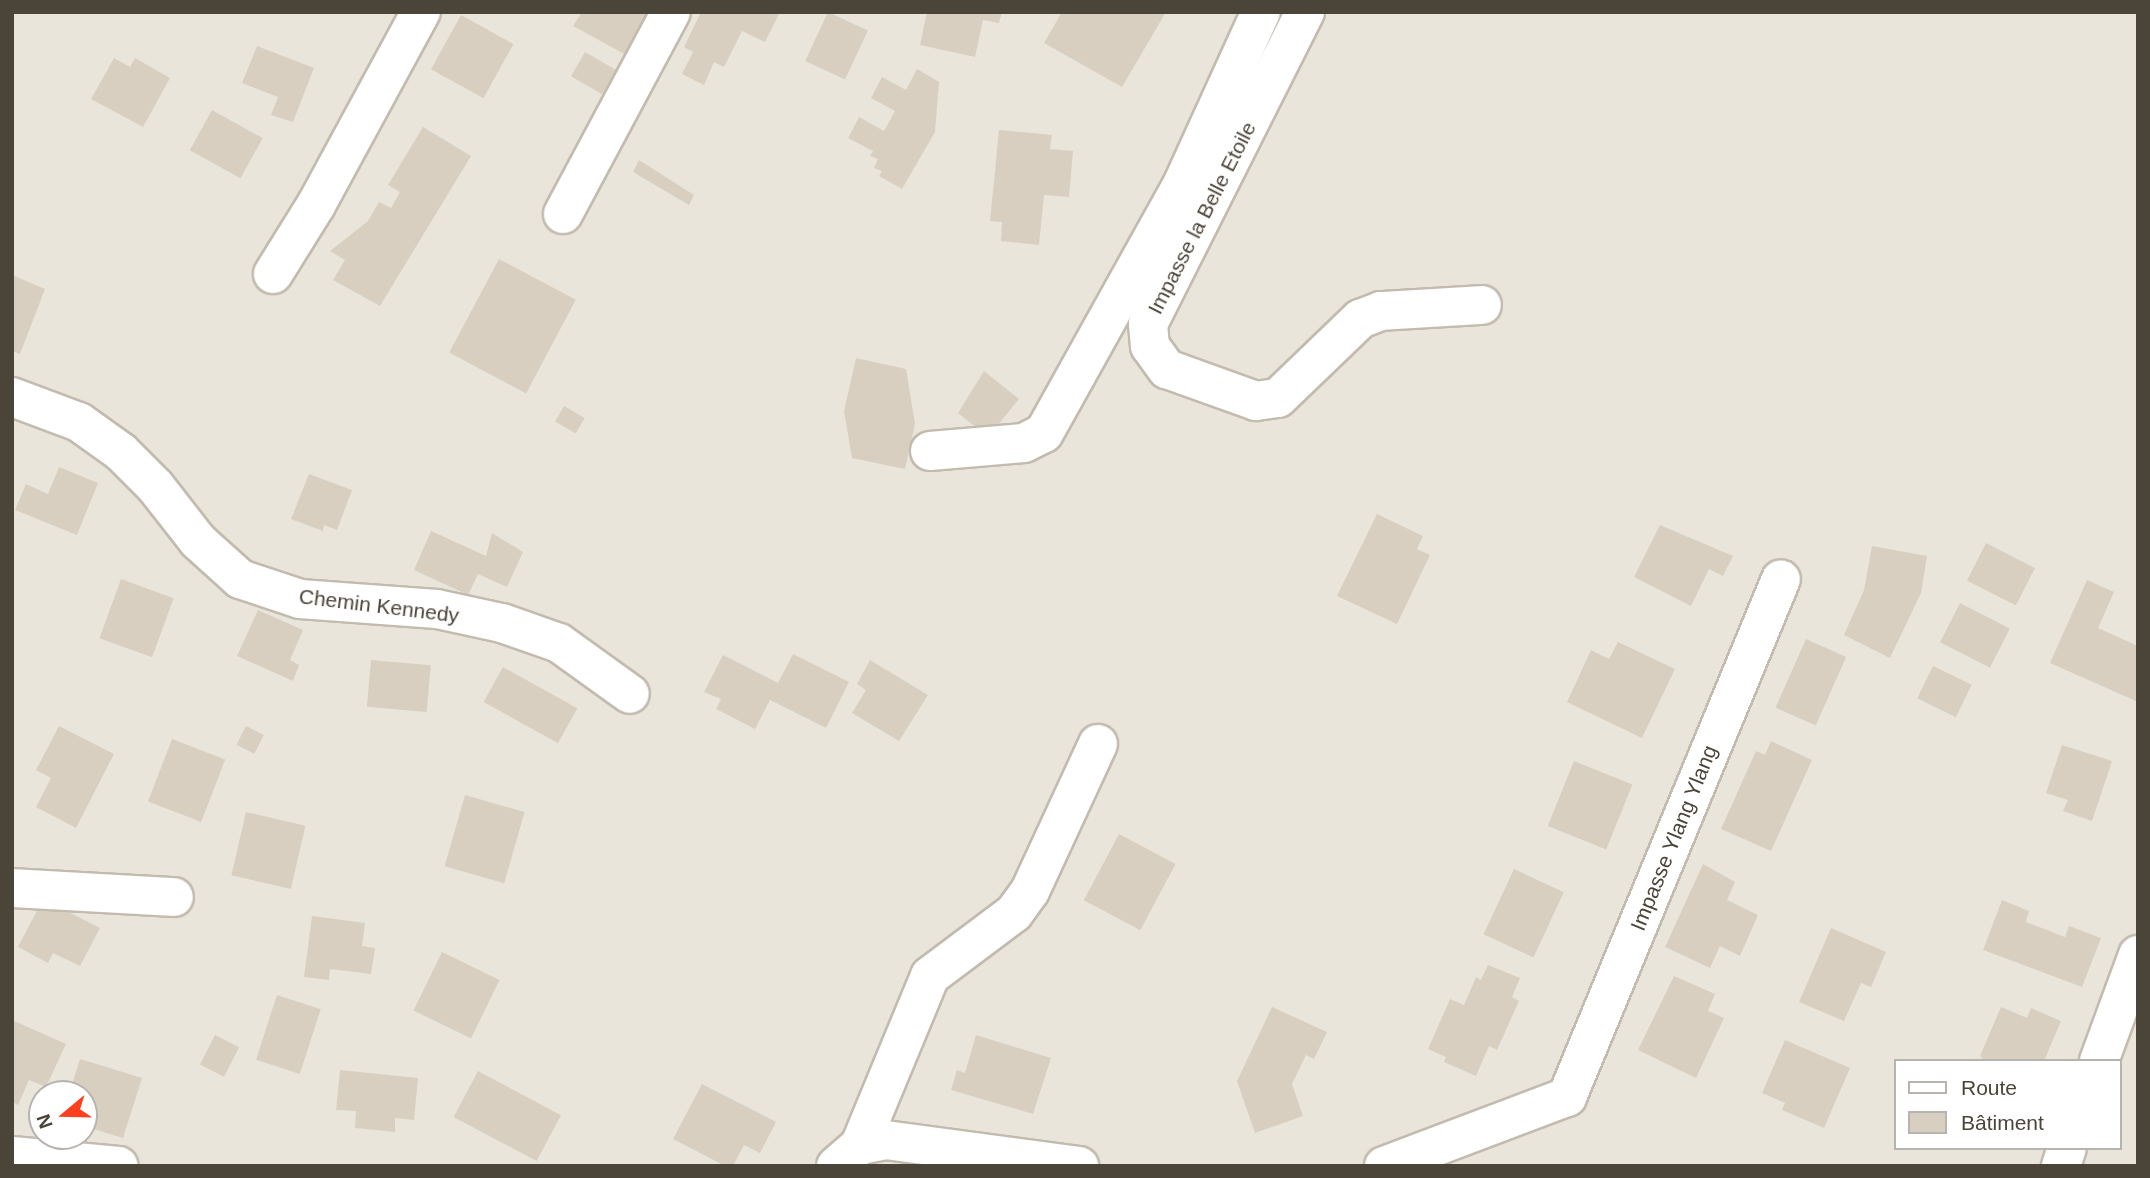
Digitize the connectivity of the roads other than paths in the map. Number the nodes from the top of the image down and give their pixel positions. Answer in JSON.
{"nodes":[{"id":1,"x":421,"y":12,"type":"edge"},
{"id":2,"x":671,"y":12,"type":"edge"},
{"id":3,"x":1261,"y":12,"type":"edge"},
{"id":4,"x":1305,"y":12,"type":"edge"},
{"id":5,"x":563,"y":214,"type":"dead end"},
{"id":6,"x":273,"y":275,"type":"dead end"},
{"id":7,"x":1482,"y":305,"type":"dead end"},
{"id":8,"x":12,"y":397,"type":"edge"},
{"id":9,"x":930,"y":451,"type":"dead end"},
{"id":10,"x":1781,"y":579,"type":"dead end"},
{"id":11,"x":630,"y":694,"type":"dead end"},
{"id":12,"x":1098,"y":744,"type":"dead end"},
{"id":13,"x":12,"y":888,"type":"edge"},
{"id":14,"x":174,"y":897,"type":"dead end"},
{"id":15,"x":2138,"y":955,"type":"edge"},
{"id":16,"x":2100,"y":1059,"type":"edge"},
{"id":17,"x":848,"y":1155,"type":"edge"},
{"id":18,"x":12,"y":1156,"type":"edge"},
{"id":19,"x":74,"y":1164,"type":"edge"},
{"id":20,"x":119,"y":1166,"type":"edge"},
{"id":21,"x":1079,"y":1166,"type":"edge"},
{"id":22,"x":1384,"y":1166,"type":"edge"}],
"edges":[{"from":1,"to":6,"type":"street"},
{"from":2,"to":5,"type":"street"},
{"from":3,"to":9,"type":"street"},
{"from":4,"to":7,"type":"street","name":"Impasse la Belle Etoile"},
{"from":8,"to":11,"type":"street","name":"Chemin Kennedy"},
{"from":10,"to":22,"type":"street","name":"Impasse Ylang Ylang"},
{"from":12,"to":17,"type":"street"},
{"from":13,"to":14,"type":"street"},
{"from":15,"to":16,"type":"street"},
{"from":17,"to":21,"type":"street"},
{"from":18,"to":19,"type":"street"},
{"from":19,"to":20,"type":"street"}]}
